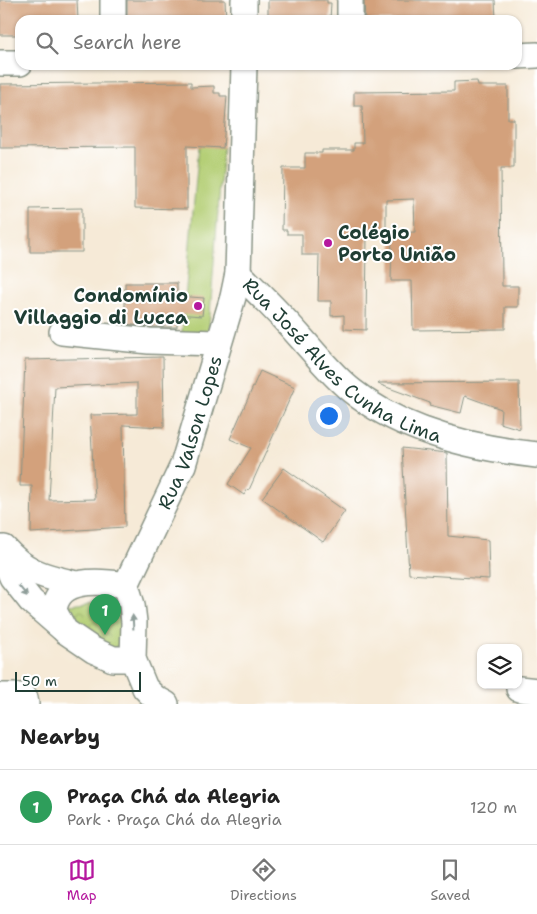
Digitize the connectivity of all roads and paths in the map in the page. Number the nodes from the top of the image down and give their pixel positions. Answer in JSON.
{"nodes":[{"id":1,"x":113,"y":0,"type":"edge"},
{"id":2,"x":244,"y":0,"type":"edge"},
{"id":3,"x":350,"y":0,"type":"edge"},
{"id":4,"x":113,"y":15,"type":"edge"},
{"id":5,"x":244,"y":15,"type":"edge"},
{"id":6,"x":350,"y":15,"type":"edge"},
{"id":7,"x":522,"y":56,"type":"edge"},
{"id":8,"x":537,"y":56,"type":"edge"},
{"id":9,"x":0,"y":63,"type":"edge"},
{"id":10,"x":15,"y":63,"type":"edge"},
{"id":11,"x":244,"y":70,"type":"edge"},
{"id":12,"x":238,"y":273,"type":"junction"},
{"id":13,"x":62,"y":332,"type":"dead end"},
{"id":14,"x":218,"y":343,"type":"junction"},
{"id":15,"x":537,"y":454,"type":"edge"},
{"id":16,"x":0,"y":546,"type":"edge"},
{"id":17,"x":76,"y":584,"type":"junction"},
{"id":18,"x":126,"y":586,"type":"junction"},
{"id":19,"x":64,"y":631,"type":"junction"},
{"id":20,"x":133,"y":660,"type":"junction"},
{"id":21,"x":0,"y":696,"type":"edge"},
{"id":22,"x":26,"y":704,"type":"edge"},
{"id":23,"x":166,"y":704,"type":"edge"}],
"edges":[{"from":1,"to":4,"type":"street"},
{"from":2,"to":5,"type":"street"},
{"from":3,"to":6,"type":"street"},
{"from":7,"to":8,"type":"street"},
{"from":9,"to":10,"type":"street"},
{"from":11,"to":12,"type":"street","name":"Rua José Alves Cunha Lima"},
{"from":12,"to":14,"type":"street","name":"Rua Valson Lopes"},
{"from":12,"to":15,"type":"street","name":"Rua José Alves Cunha Lima"},
{"from":13,"to":14,"type":"street"},
{"from":14,"to":18,"type":"street","name":"Rua Valson Lopes"},
{"from":16,"to":17,"type":"street"},
{"from":16,"to":19,"type":"street","one_way":true},
{"from":17,"to":18,"type":"street"},
{"from":17,"to":19,"type":"street"},
{"from":20,"to":18,"type":"street","one_way":true},
{"from":19,"to":20,"type":"street"},
{"from":20,"to":23,"type":"street"},
{"from":21,"to":22,"type":"street"}]}
